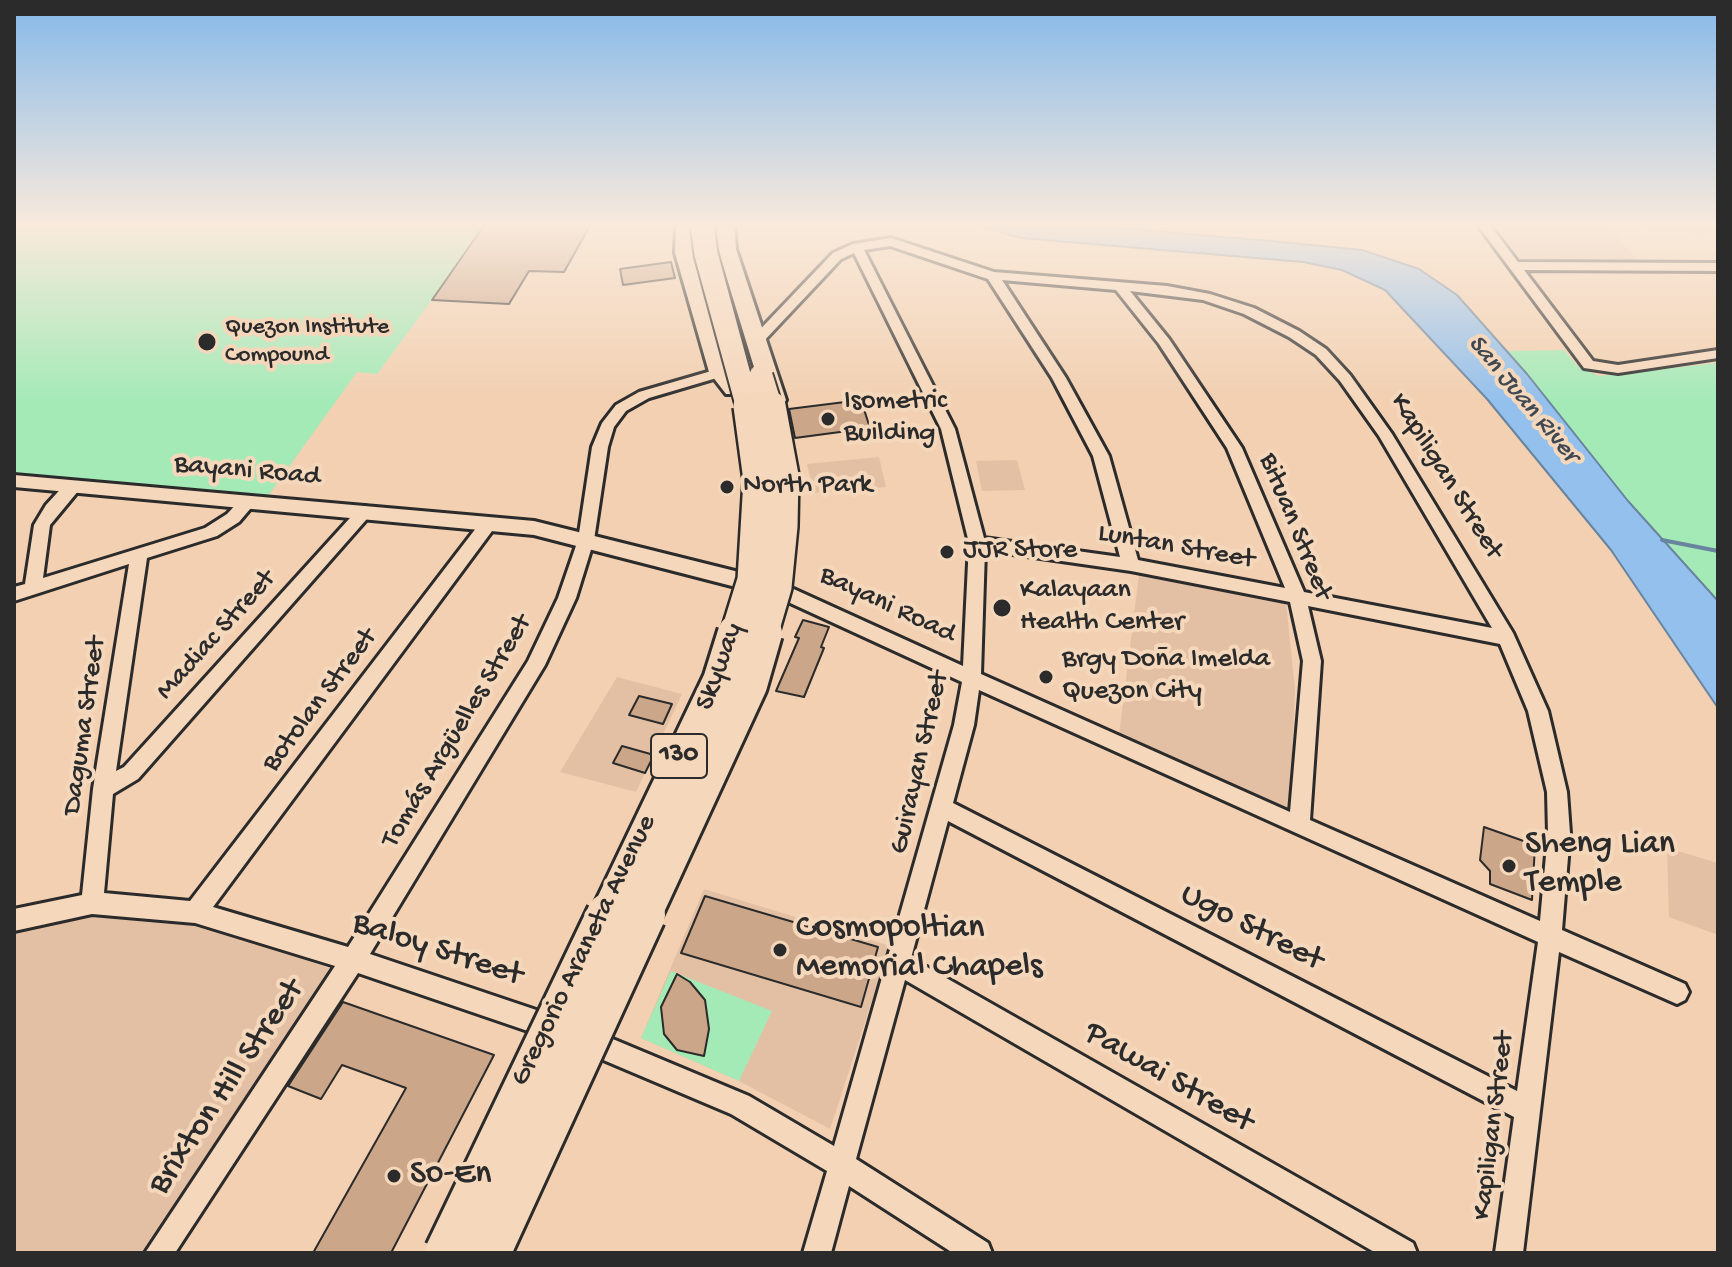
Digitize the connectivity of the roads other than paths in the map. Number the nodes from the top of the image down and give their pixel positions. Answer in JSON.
{"nodes":[{"id":1,"x":696,"y":283,"type":"edge"},
{"id":2,"x":704,"y":283,"type":"edge"},
{"id":3,"x":714,"y":283,"type":"edge"},
{"id":4,"x":733,"y":283,"type":"edge"},
{"id":5,"x":738,"y":283,"type":"edge"},
{"id":6,"x":811,"y":283,"type":"edge"},
{"id":7,"x":875,"y":283,"type":"edge"},
{"id":8,"x":998,"y":283,"type":"edge"},
{"id":9,"x":1084,"y":283,"type":"edge"},
{"id":10,"x":1528,"y":283,"type":"edge"},
{"id":11,"x":1120,"y":286,"type":"junction"},
{"id":12,"x":756,"y":341,"type":"junction"},
{"id":13,"x":1718,"y":354,"type":"edge"},
{"id":14,"x":727,"y":373,"type":"junction"},
{"id":15,"x":14,"y":481,"type":"edge"},
{"id":16,"x":73,"y":486,"type":"junction"},
{"id":17,"x":248,"y":502,"type":"junction"},
{"id":18,"x":365,"y":512,"type":"junction"},
{"id":19,"x":489,"y":523,"type":"junction"},
{"id":20,"x":586,"y":540,"type":"junction"},
{"id":21,"x":977,"y":543,"type":"junction"},
{"id":22,"x":139,"y":557,"type":"junction"},
{"id":23,"x":1131,"y":565,"type":"junction"},
{"id":24,"x":746,"y":581,"type":"junction"},
{"id":25,"x":33,"y":589,"type":"junction"},
{"id":26,"x":781,"y":591,"type":"junction"},
{"id":27,"x":14,"y":594,"type":"edge"},
{"id":28,"x":1297,"y":596,"type":"junction"},
{"id":29,"x":1507,"y":638,"type":"junction"},
{"id":30,"x":972,"y":679,"type":"junction"},
{"id":31,"x":103,"y":789,"type":"junction"},
{"id":32,"x":943,"y":808,"type":"junction"},
{"id":33,"x":1299,"y":823,"type":"junction"},
{"id":34,"x":92,"y":903,"type":"junction"},
{"id":35,"x":195,"y":912,"type":"junction"},
{"id":36,"x":14,"y":920,"type":"edge"},
{"id":37,"x":1550,"y":936,"type":"junction"},
{"id":38,"x":353,"y":960,"type":"junction"},
{"id":39,"x":899,"y":964,"type":"junction"},
{"id":40,"x":1677,"y":992,"type":"dead end"},
{"id":41,"x":549,"y":1026,"type":"junction"},
{"id":42,"x":594,"y":1043,"type":"junction"},
{"id":43,"x":1527,"y":1110,"type":"junction"},
{"id":44,"x":841,"y":1165,"type":"junction"},
{"id":45,"x":159,"y":1253,"type":"edge"},
{"id":46,"x":439,"y":1253,"type":"edge"},
{"id":47,"x":447,"y":1253,"type":"edge"},
{"id":48,"x":494,"y":1253,"type":"edge"},
{"id":49,"x":817,"y":1253,"type":"edge"},
{"id":50,"x":978,"y":1253,"type":"edge"},
{"id":51,"x":1403,"y":1253,"type":"edge"},
{"id":52,"x":1509,"y":1253,"type":"edge"}],
"edges":[{"from":1,"to":14,"type":"highway"},
{"from":2,"to":14,"type":"main road","name":"Gregorio Araneta Avenue","number":"130"},
{"from":3,"to":47,"type":"highway","name":"Skyway","bridge":true},
{"from":4,"to":48,"type":"highway","name":"Skyway","bridge":true},
{"from":5,"to":12,"type":"main road","name":"Gregorio Araneta Avenue","number":"130"},
{"from":6,"to":12,"type":"street","name":"Kapiligan Street"},
{"from":7,"to":21,"type":"street","name":"Guirayan Street"},
{"from":8,"to":23,"type":"street"},
{"from":9,"to":11,"type":"street","name":"Kapiligan Street"},
{"from":10,"to":13,"type":"street"},
{"from":11,"to":28,"type":"street","name":"Bituan Street"},
{"from":11,"to":29,"type":"street","name":"Kapiligan Street"},
{"from":12,"to":26,"type":"main road","name":"Gregorio Araneta Avenue","number":"130"},
{"from":14,"to":20,"type":"street","name":"Tomás Argüelles Street"},
{"from":14,"to":24,"type":"main road","name":"Gregorio Araneta Avenue","number":"130"},
{"from":15,"to":16,"type":"street","name":"Bayani Road"},
{"from":16,"to":17,"type":"street","name":"Bayani Road"},
{"from":16,"to":25,"type":"street"},
{"from":17,"to":18,"type":"street","name":"Bayani Road"},
{"from":17,"to":22,"type":"street"},
{"from":18,"to":19,"type":"street","name":"Bayani Road"},
{"from":18,"to":31,"type":"street","name":"Madiac Street"},
{"from":19,"to":20,"type":"street","name":"Bayani Road"},
{"from":19,"to":35,"type":"street","name":"Botolan Street"},
{"from":20,"to":24,"type":"street","name":"Bayani Road"},
{"from":20,"to":38,"type":"street","name":"Tomás Argüelles Street"},
{"from":21,"to":23,"type":"street","name":"Luntan Street"},
{"from":21,"to":30,"type":"street","name":"Guirayan Street"},
{"from":22,"to":25,"type":"street"},
{"from":22,"to":31,"type":"street","name":"Daguma Street"},
{"from":23,"to":28,"type":"street","name":"Luntan Street"},
{"from":24,"to":26,"type":"street","name":"Bayani Road"},
{"from":24,"to":41,"type":"main road","name":"Gregorio Araneta Avenue","number":"130"},
{"from":25,"to":27,"type":"street"},
{"from":26,"to":30,"type":"street","name":"Bayani Road"},
{"from":26,"to":42,"type":"main road","name":"Gregorio Araneta Avenue","number":"130"},
{"from":28,"to":29,"type":"street","name":"Luntan Street"},
{"from":28,"to":33,"type":"street","name":"Bituan Street"},
{"from":29,"to":37,"type":"street","name":"Kapiligan Street"},
{"from":30,"to":32,"type":"street","name":"Guirayan Street"},
{"from":30,"to":33,"type":"street","name":"Bayani Road"},
{"from":31,"to":34,"type":"street","name":"Daguma Street"},
{"from":32,"to":39,"type":"street","name":"Guirayan Street"},
{"from":32,"to":43,"type":"street","name":"Ugo Street"},
{"from":33,"to":37,"type":"street","name":"Bayani Road"},
{"from":34,"to":35,"type":"street","name":"Baloy Street"},
{"from":34,"to":36,"type":"street","name":"Baloy Street"},
{"from":35,"to":38,"type":"street","name":"Baloy Street"},
{"from":37,"to":40,"type":"street","name":"Bayani Road"},
{"from":37,"to":43,"type":"street","name":"Kapiligan Street"},
{"from":38,"to":41,"type":"street","name":"Baloy Street"},
{"from":38,"to":45,"type":"street","name":"Brixton Hill Street"},
{"from":39,"to":44,"type":"street","name":"Guirayan Street"},
{"from":39,"to":51,"type":"street","name":"Pawai Street"},
{"from":41,"to":42,"type":"street","name":"Baloy Street"},
{"from":41,"to":46,"type":"main road","name":"Gregorio Araneta Avenue","number":"130"},
{"from":42,"to":44,"type":"street","name":"Baloy Street"},
{"from":42,"to":48,"type":"main road","name":"Gregorio Araneta Avenue","number":"130"},
{"from":43,"to":52,"type":"street","name":"Kapiligan Street"},
{"from":44,"to":49,"type":"street","name":"Guirayan Street"},
{"from":44,"to":50,"type":"street","name":"Baloy Street"}]}
